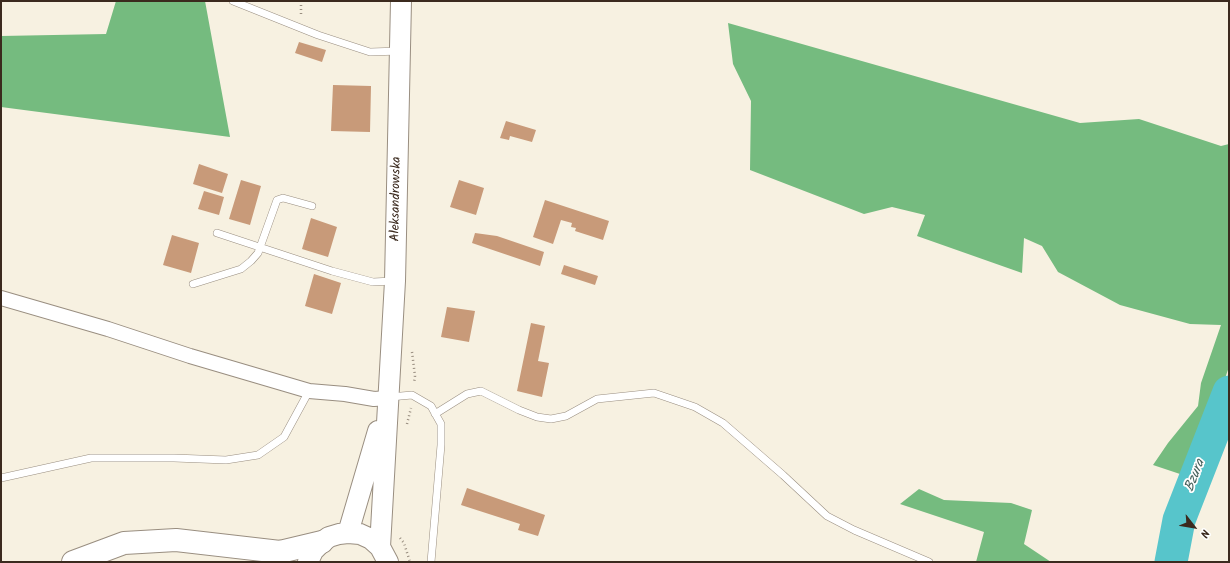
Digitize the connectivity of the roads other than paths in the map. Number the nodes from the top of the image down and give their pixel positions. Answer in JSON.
{"nodes":[{"id":1,"x":233,"y":1,"type":"edge"},
{"id":2,"x":401,"y":1,"type":"edge"},
{"id":3,"x":400,"y":51,"type":"junction"},
{"id":4,"x":312,"y":206,"type":"dead end"},
{"id":5,"x":217,"y":233,"type":"dead end"},
{"id":6,"x":260,"y":248,"type":"junction"},
{"id":7,"x":395,"y":281,"type":"junction"},
{"id":8,"x":193,"y":284,"type":"dead end"},
{"id":9,"x":1,"y":298,"type":"edge"},
{"id":10,"x":309,"y":391,"type":"junction"},
{"id":11,"x":388,"y":398,"type":"junction"},
{"id":12,"x":435,"y":414,"type":"junction"},
{"id":13,"x":1,"y":478,"type":"edge"},
{"id":14,"x":348,"y":533,"type":"junction"},
{"id":15,"x":322,"y":542,"type":"junction"},
{"id":16,"x":384,"y":555,"type":"edge"},
{"id":17,"x":73,"y":562,"type":"edge"},
{"id":18,"x":308,"y":562,"type":"edge"},
{"id":19,"x":431,"y":562,"type":"edge"},
{"id":20,"x":929,"y":562,"type":"edge"}],
"edges":[{"from":1,"to":3,"type":"lane"},
{"from":2,"to":3,"type":"main road","name":"Aleksandrowska"},
{"from":3,"to":7,"type":"main road","name":"Aleksandrowska"},
{"from":4,"to":6,"type":"lane"},
{"from":5,"to":6,"type":"lane"},
{"from":6,"to":7,"type":"lane"},
{"from":6,"to":8,"type":"lane"},
{"from":7,"to":11,"type":"main road","name":"Aleksandrowska"},
{"from":9,"to":10,"type":"street"},
{"from":10,"to":11,"type":"street"},
{"from":10,"to":13,"type":"lane"},
{"from":11,"to":12,"type":"lane"},
{"from":11,"to":14,"type":"main road","name":"Aleksandrowska"},
{"from":11,"to":16,"type":"main road","name":"Aleksandrowska"},
{"from":12,"to":19,"type":"lane"},
{"from":12,"to":20,"type":"lane"},
{"from":14,"to":15,"type":"main road"},
{"from":14,"to":16,"type":"main road"},
{"from":15,"to":17,"type":"highway"},
{"from":15,"to":18,"type":"main road"}]}
